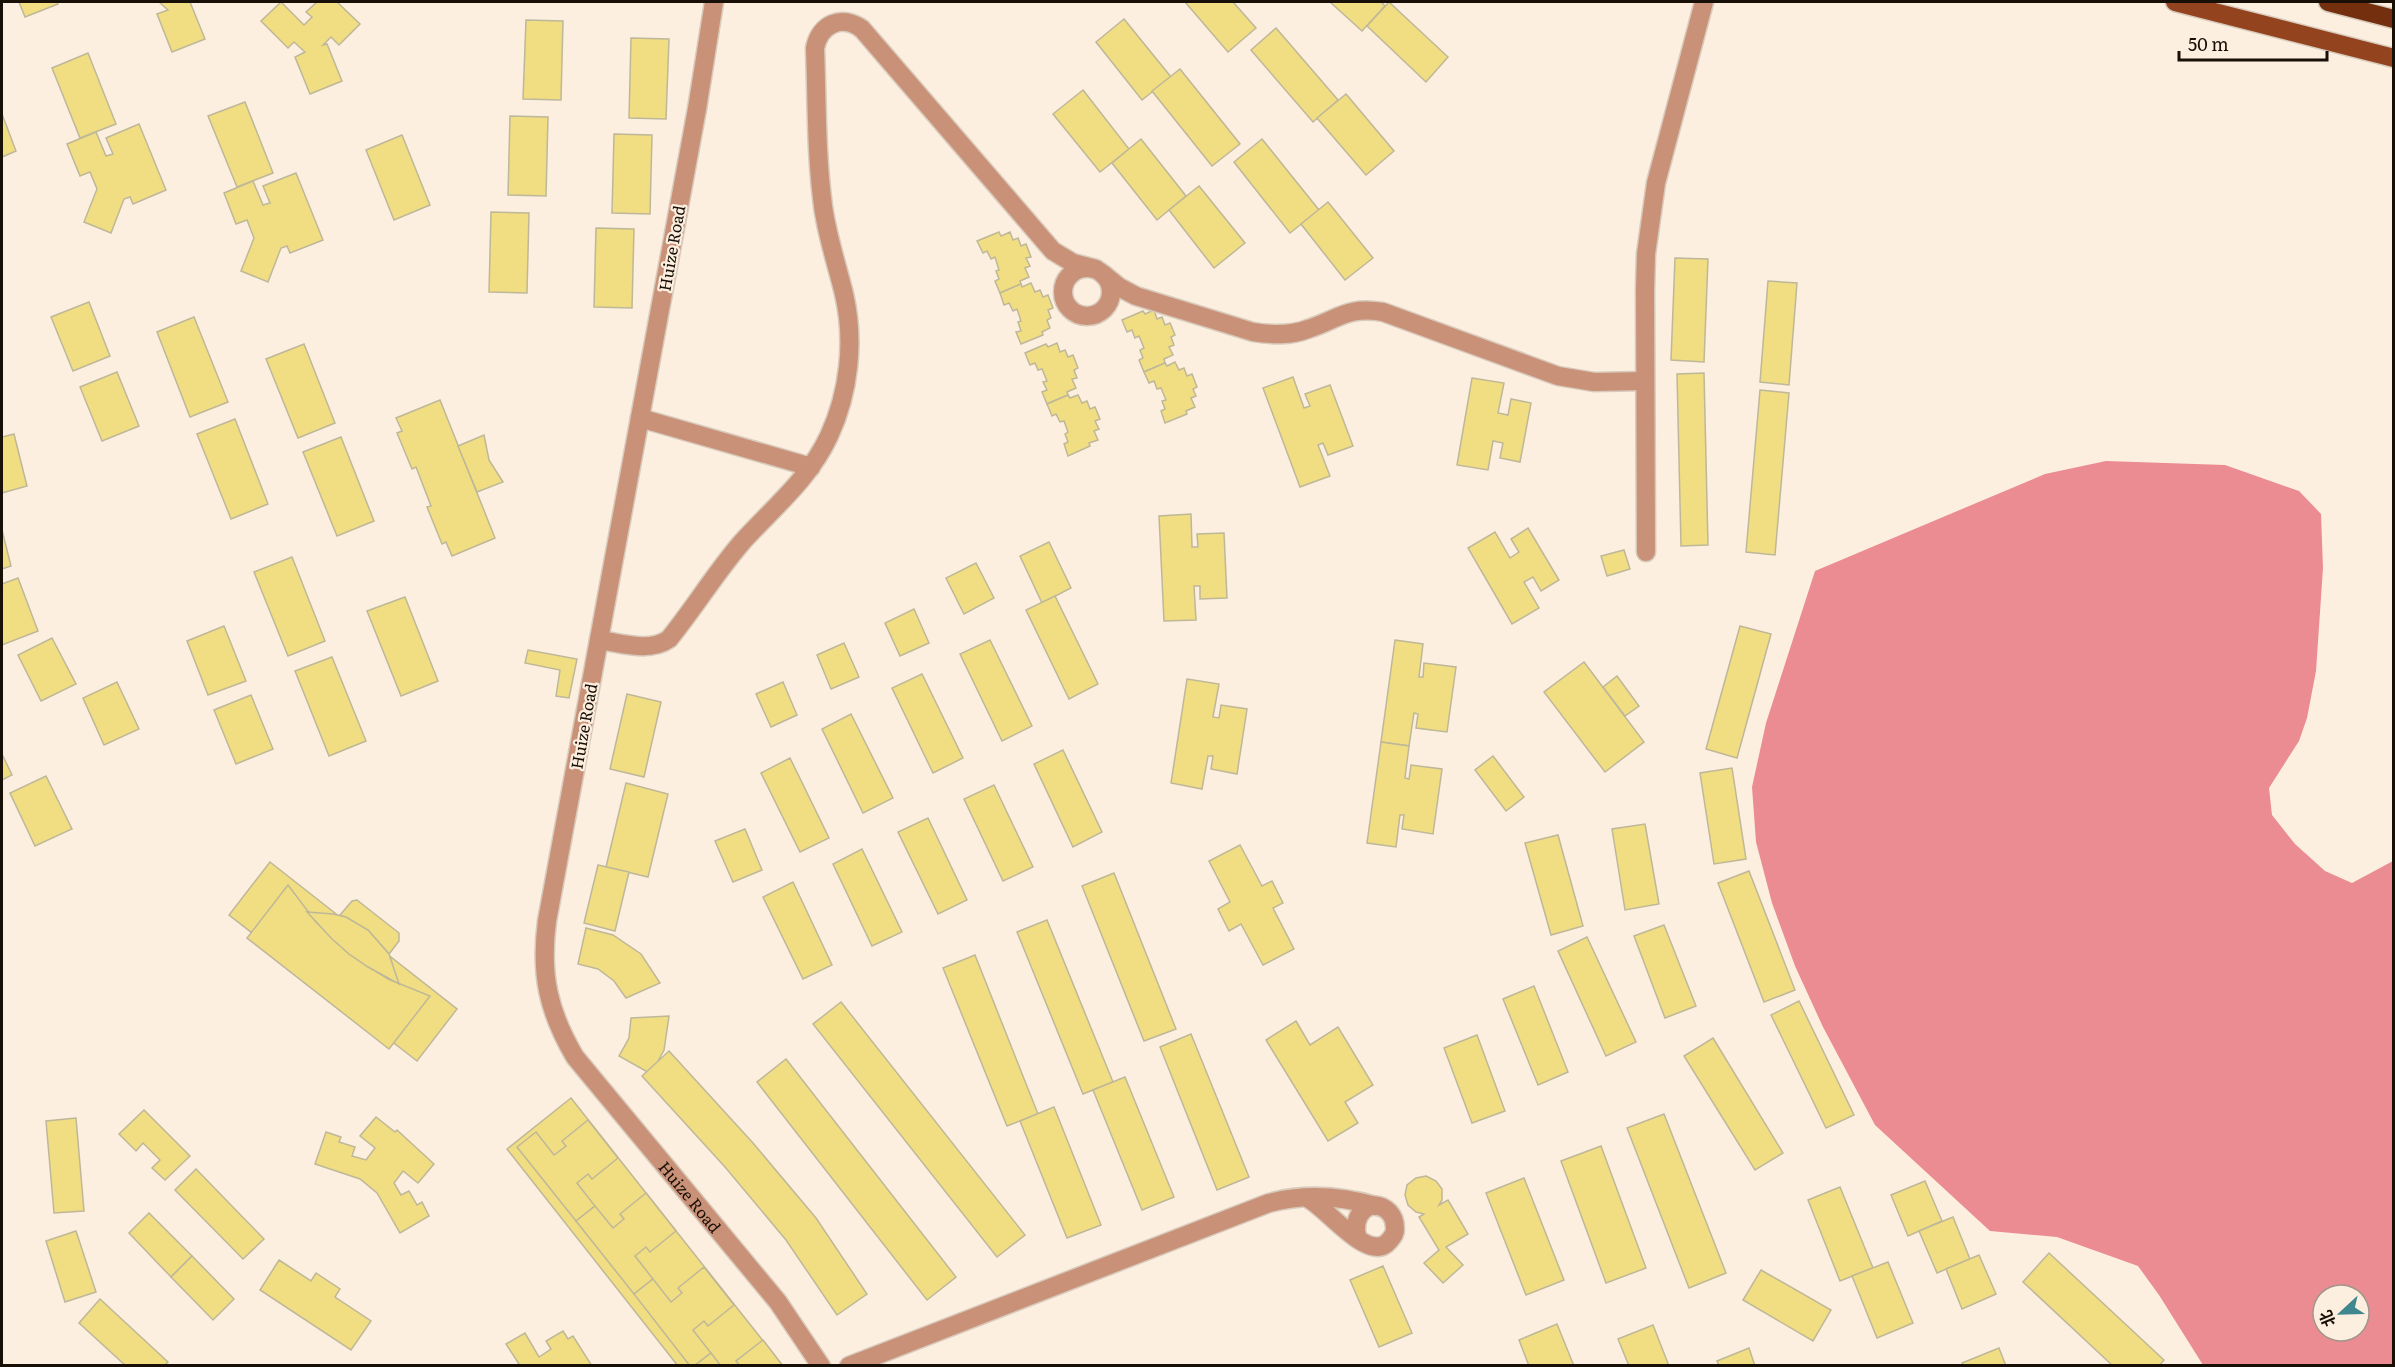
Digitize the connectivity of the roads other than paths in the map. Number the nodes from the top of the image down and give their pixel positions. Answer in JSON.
{"nodes":[{"id":1,"x":714,"y":2,"type":"edge"},
{"id":2,"x":1704,"y":2,"type":"edge"},
{"id":3,"x":2175,"y":2,"type":"edge"},
{"id":4,"x":2328,"y":2,"type":"edge"},
{"id":5,"x":2394,"y":19,"type":"edge"},
{"id":6,"x":2394,"y":58,"type":"edge"},
{"id":7,"x":1053,"y":251,"type":"junction"},
{"id":8,"x":1099,"y":272,"type":"junction"},
{"id":9,"x":1062,"y":291,"type":"junction"},
{"id":10,"x":1136,"y":296,"type":"junction"},
{"id":11,"x":1108,"y":304,"type":"junction"},
{"id":12,"x":1645,"y":381,"type":"junction"},
{"id":13,"x":640,"y":418,"type":"junction"},
{"id":14,"x":811,"y":467,"type":"junction"},
{"id":15,"x":1646,"y":552,"type":"dead end"},
{"id":16,"x":599,"y":640,"type":"junction"},
{"id":17,"x":1307,"y":1198,"type":"junction"},
{"id":18,"x":1376,"y":1206,"type":"junction"},
{"id":19,"x":1358,"y":1239,"type":"junction"},
{"id":20,"x":821,"y":1365,"type":"edge"},
{"id":21,"x":849,"y":1365,"type":"edge"}],
"edges":[{"from":1,"to":13,"type":"street","name":"Huize Road"},
{"from":2,"to":12,"type":"street"},
{"from":3,"to":6,"type":"main road"},
{"from":4,"to":5,"type":"highway"},
{"from":7,"to":8,"type":"street"},
{"from":7,"to":9,"type":"street"},
{"from":7,"to":14,"type":"street"},
{"from":8,"to":9,"type":"street"},
{"from":8,"to":10,"type":"street"},
{"from":8,"to":11,"type":"street"},
{"from":9,"to":11,"type":"street"},
{"from":10,"to":11,"type":"street"},
{"from":10,"to":12,"type":"street"},
{"from":12,"to":15,"type":"street"},
{"from":13,"to":14,"type":"street"},
{"from":13,"to":16,"type":"street","name":"Huize Road"},
{"from":14,"to":16,"type":"street"},
{"from":16,"to":20,"type":"street","name":"Huize Road"},
{"from":17,"to":18,"type":"street"},
{"from":17,"to":19,"type":"street"},
{"from":17,"to":21,"type":"street"},
{"from":18,"to":19,"type":"street"},
{"from":18,"to":19,"type":"street"}]}
